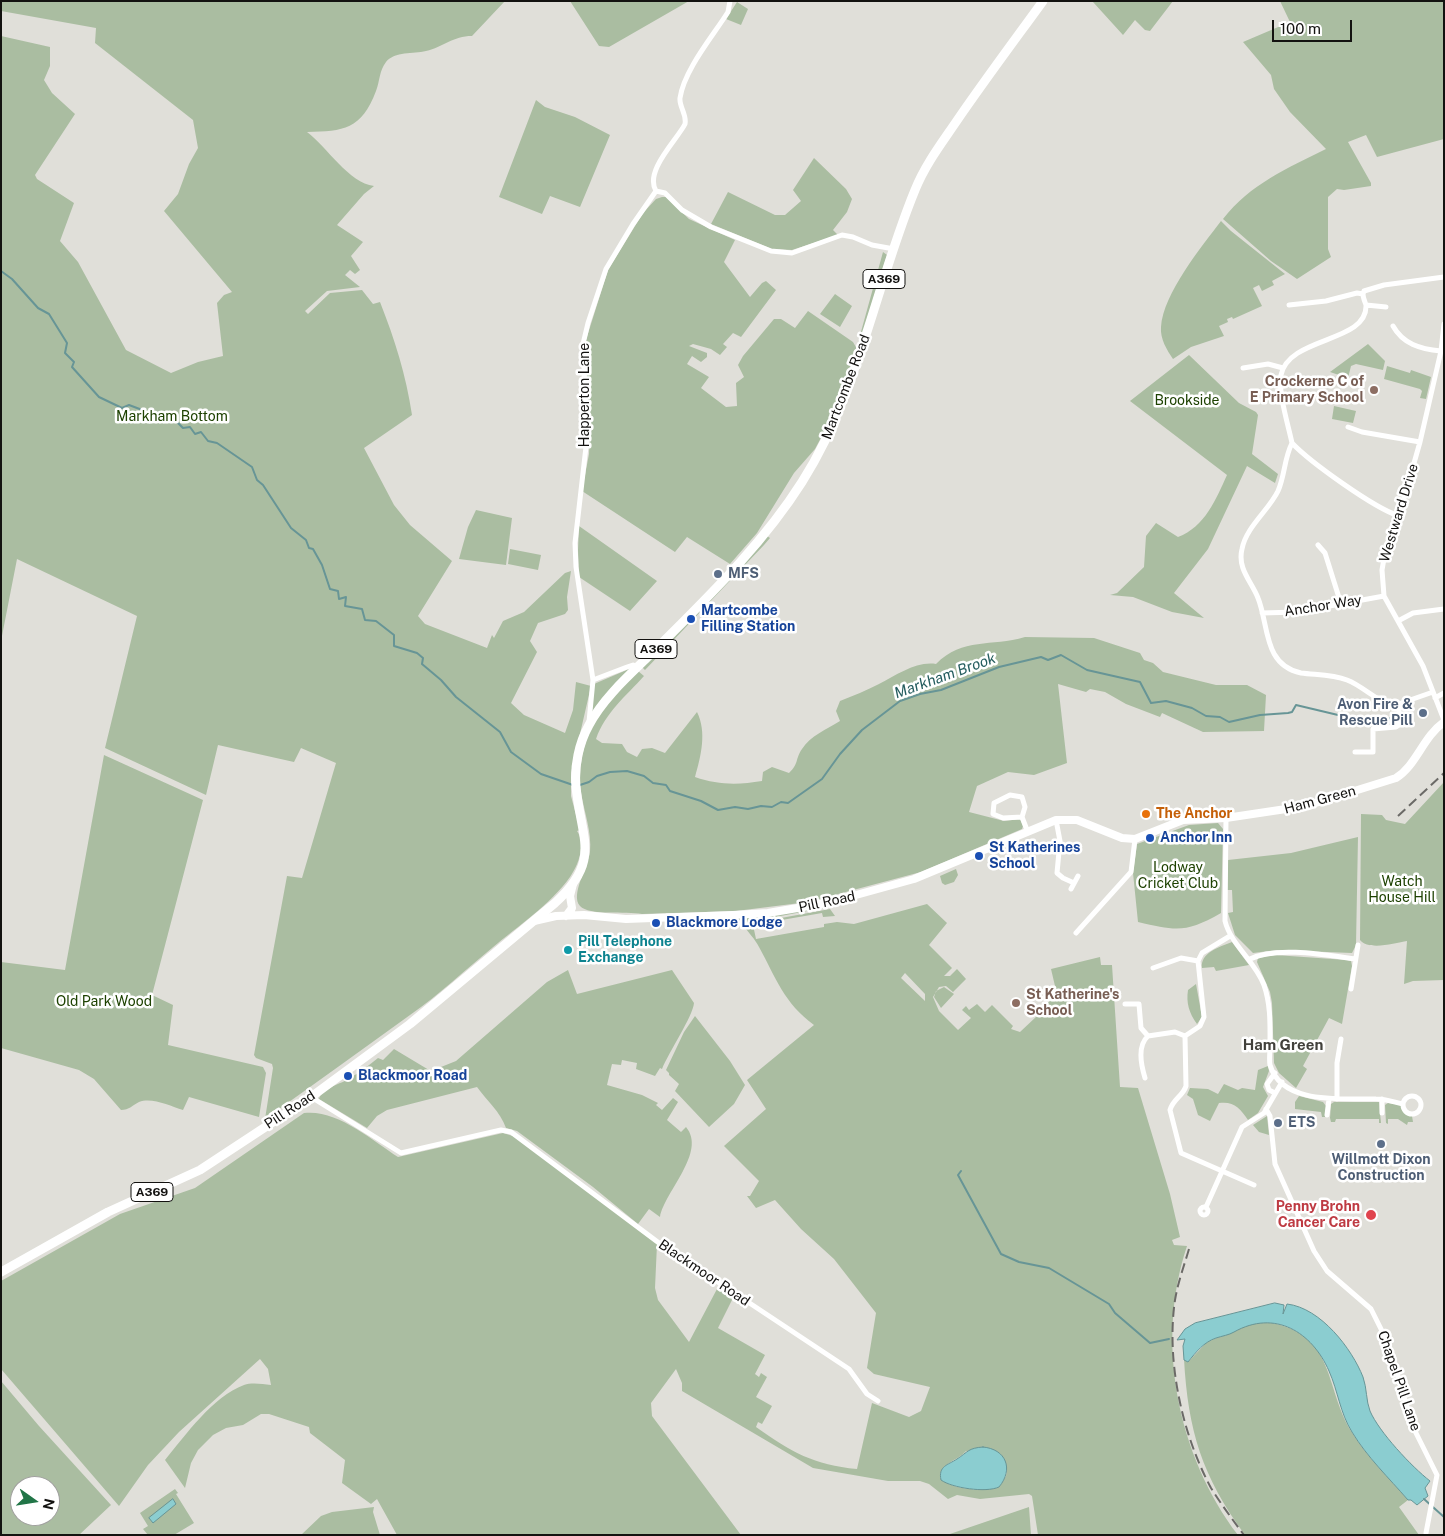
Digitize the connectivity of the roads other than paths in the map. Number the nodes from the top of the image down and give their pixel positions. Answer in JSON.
{"nodes":[{"id":1,"x":730,"y":1,"type":"edge"},
{"id":2,"x":1043,"y":1,"type":"edge"},
{"id":3,"x":656,"y":191,"type":"junction"},
{"id":4,"x":894,"y":249,"type":"junction"},
{"id":5,"x":1444,"y":277,"type":"edge"},
{"id":6,"x":1363,"y":294,"type":"junction"},
{"id":7,"x":1289,"y":304,"type":"dead end"},
{"id":8,"x":1366,"y":305,"type":"junction"},
{"id":9,"x":1386,"y":307,"type":"dead end"},
{"id":10,"x":1444,"y":324,"type":"edge"},
{"id":11,"x":1393,"y":326,"type":"dead end"},
{"id":12,"x":1441,"y":351,"type":"junction"},
{"id":13,"x":1243,"y":368,"type":"dead end"},
{"id":14,"x":1283,"y":368,"type":"junction"},
{"id":15,"x":1348,"y":426,"type":"dead end"},
{"id":16,"x":1420,"y":442,"type":"junction"},
{"id":17,"x":1292,"y":443,"type":"junction"},
{"id":18,"x":1399,"y":516,"type":"junction"},
{"id":19,"x":1318,"y":545,"type":"dead end"},
{"id":20,"x":1384,"y":596,"type":"junction"},
{"id":21,"x":1342,"y":604,"type":"junction"},
{"id":22,"x":1444,"y":609,"type":"edge"},
{"id":23,"x":1262,"y":613,"type":"junction"},
{"id":24,"x":1398,"y":621,"type":"junction"},
{"id":25,"x":638,"y":668,"type":"junction"},
{"id":26,"x":592,"y":680,"type":"junction"},
{"id":27,"x":1433,"y":692,"type":"junction"},
{"id":28,"x":1444,"y":693,"type":"edge"},
{"id":29,"x":1436,"y":698,"type":"junction"},
{"id":30,"x":1399,"y":706,"type":"junction"},
{"id":31,"x":1444,"y":721,"type":"edge"},
{"id":32,"x":589,"y":725,"type":"junction"},
{"id":33,"x":1354,"y":752,"type":"dead end"},
{"id":34,"x":1022,"y":817,"type":"junction"},
{"id":35,"x":1226,"y":818,"type":"junction"},
{"id":36,"x":1056,"y":820,"type":"junction"},
{"id":37,"x":1027,"y":830,"type":"junction"},
{"id":38,"x":1135,"y":838,"type":"junction"},
{"id":39,"x":1078,"y":876,"type":"dead end"},
{"id":40,"x":1074,"y":882,"type":"junction"},
{"id":41,"x":573,"y":884,"type":"junction"},
{"id":42,"x":1071,"y":889,"type":"dead end"},
{"id":43,"x":552,"y":905,"type":"junction"},
{"id":44,"x":572,"y":908,"type":"junction"},
{"id":45,"x":556,"y":916,"type":"junction"},
{"id":46,"x":566,"y":916,"type":"junction"},
{"id":47,"x":584,"y":916,"type":"junction"},
{"id":48,"x":534,"y":921,"type":"junction"},
{"id":49,"x":1076,"y":933,"type":"dead end"},
{"id":50,"x":1230,"y":936,"type":"junction"},
{"id":51,"x":1358,"y":945,"type":"dead end"},
{"id":52,"x":1250,"y":959,"type":"junction"},
{"id":53,"x":1355,"y":959,"type":"junction"},
{"id":54,"x":1198,"y":961,"type":"junction"},
{"id":55,"x":1153,"y":968,"type":"dead end"},
{"id":56,"x":1352,"y":989,"type":"dead end"},
{"id":57,"x":1125,"y":1004,"type":"dead end"},
{"id":58,"x":1148,"y":1036,"type":"junction"},
{"id":59,"x":1185,"y":1036,"type":"junction"},
{"id":60,"x":1341,"y":1039,"type":"dead end"},
{"id":61,"x":1274,"y":1073,"type":"junction"},
{"id":62,"x":1145,"y":1078,"type":"dead end"},
{"id":63,"x":1282,"y":1082,"type":"junction"},
{"id":64,"x":1275,"y":1093,"type":"junction"},
{"id":65,"x":312,"y":1097,"type":"junction"},
{"id":66,"x":1329,"y":1099,"type":"junction"},
{"id":67,"x":1337,"y":1100,"type":"junction"},
{"id":68,"x":1382,"y":1100,"type":"junction"},
{"id":69,"x":1403,"y":1104,"type":"dead end"},
{"id":70,"x":1266,"y":1109,"type":"junction"},
{"id":71,"x":1382,"y":1113,"type":"dead end"},
{"id":72,"x":1327,"y":1115,"type":"dead end"},
{"id":73,"x":1222,"y":1171,"type":"junction"},
{"id":74,"x":1254,"y":1185,"type":"dead end"},
{"id":75,"x":1206,"y":1207,"type":"dead end"},
{"id":76,"x":1,"y":1272,"type":"edge"},
{"id":77,"x":878,"y":1401,"type":"dead end"},
{"id":78,"x":1426,"y":1533,"type":"dead end"}],
"edges":[{"from":1,"to":3,"type":"street"},
{"from":2,"to":4,"type":"main road","name":"Martcombe Road","number":"A369"},
{"from":3,"to":4,"type":"street"},
{"from":3,"to":26,"type":"street","name":"Happerton Lane"},
{"from":4,"to":25,"type":"main road","name":"Martcombe Road","number":"A369"},
{"from":5,"to":6,"type":"street"},
{"from":6,"to":7,"type":"street"},
{"from":6,"to":8,"type":"street"},
{"from":8,"to":9,"type":"street"},
{"from":8,"to":14,"type":"street"},
{"from":10,"to":12,"type":"street","name":"Westward Drive"},
{"from":11,"to":12,"type":"street"},
{"from":12,"to":16,"type":"street","name":"Westward Drive"},
{"from":13,"to":14,"type":"street"},
{"from":14,"to":17,"type":"street"},
{"from":15,"to":16,"type":"street"},
{"from":16,"to":18,"type":"street","name":"Westward Drive"},
{"from":17,"to":18,"type":"street"},
{"from":17,"to":23,"type":"street"},
{"from":18,"to":20,"type":"street","name":"Westward Drive"},
{"from":19,"to":21,"type":"street"},
{"from":20,"to":21,"type":"street","name":"Anchor Way"},
{"from":20,"to":24,"type":"street","name":"Westward Drive"},
{"from":21,"to":23,"type":"street","name":"Anchor Way"},
{"from":22,"to":24,"type":"street"},
{"from":23,"to":30,"type":"street"},
{"from":24,"to":27,"type":"street","name":"Westward Drive"},
{"from":25,"to":26,"type":"street"},
{"from":25,"to":32,"type":"main road","name":"Martcombe Road","number":"A369"},
{"from":26,"to":32,"type":"street","name":"Happerton Lane"},
{"from":27,"to":29,"type":"street","name":"Westward Drive"},
{"from":27,"to":30,"type":"street"},
{"from":28,"to":29,"type":"street"},
{"from":29,"to":31,"type":"street","name":"Westward Drive"},
{"from":30,"to":33,"type":"street"},
{"from":31,"to":35,"type":"street","name":"Ham Green"},
{"from":32,"to":41,"type":"main road","name":"Martcombe Road","number":"A369"},
{"from":34,"to":34,"type":"street"},
{"from":34,"to":37,"type":"street"},
{"from":35,"to":38,"type":"street","name":"Ham Green"},
{"from":35,"to":50,"type":"street"},
{"from":36,"to":37,"type":"street"},
{"from":36,"to":38,"type":"street"},
{"from":36,"to":40,"type":"street"},
{"from":37,"to":47,"type":"street","name":"Pill Road"},
{"from":38,"to":49,"type":"street"},
{"from":39,"to":40,"type":"street"},
{"from":40,"to":42,"type":"street"},
{"from":41,"to":43,"type":"main road","name":"Martcombe Road","number":"A369"},
{"from":41,"to":44,"type":"street"},
{"from":43,"to":44,"type":"street","name":"Pill Road"},
{"from":43,"to":45,"type":"street"},
{"from":43,"to":48,"type":"main road","name":"Martcombe Road","number":"A369"},
{"from":44,"to":46,"type":"street"},
{"from":44,"to":47,"type":"street","name":"Pill Road"},
{"from":45,"to":46,"type":"street","name":"Pill Road"},
{"from":45,"to":48,"type":"street","name":"Pill Road"},
{"from":46,"to":47,"type":"street","name":"Pill Road"},
{"from":48,"to":65,"type":"main road","name":"Pill Road","number":"A369"},
{"from":50,"to":52,"type":"street"},
{"from":50,"to":54,"type":"street"},
{"from":51,"to":53,"type":"street"},
{"from":52,"to":53,"type":"street"},
{"from":52,"to":61,"type":"street"},
{"from":53,"to":56,"type":"street"},
{"from":54,"to":55,"type":"street"},
{"from":54,"to":59,"type":"street"},
{"from":57,"to":58,"type":"street"},
{"from":58,"to":59,"type":"street"},
{"from":58,"to":62,"type":"street"},
{"from":59,"to":73,"type":"street"},
{"from":60,"to":67,"type":"street"},
{"from":61,"to":63,"type":"street"},
{"from":61,"to":64,"type":"street"},
{"from":63,"to":64,"type":"street"},
{"from":63,"to":66,"type":"street"},
{"from":64,"to":70,"type":"street"},
{"from":65,"to":76,"type":"main road","name":"Pill Road","number":"A369"},
{"from":65,"to":77,"type":"street","name":"Blackmoor Road"},
{"from":66,"to":67,"type":"street"},
{"from":66,"to":72,"type":"street"},
{"from":67,"to":68,"type":"street"},
{"from":68,"to":69,"type":"street"},
{"from":68,"to":71,"type":"street"},
{"from":70,"to":73,"type":"street"},
{"from":70,"to":78,"type":"street","name":"Chapel Pill Lane"},
{"from":73,"to":74,"type":"street"},
{"from":73,"to":75,"type":"street"}]}
